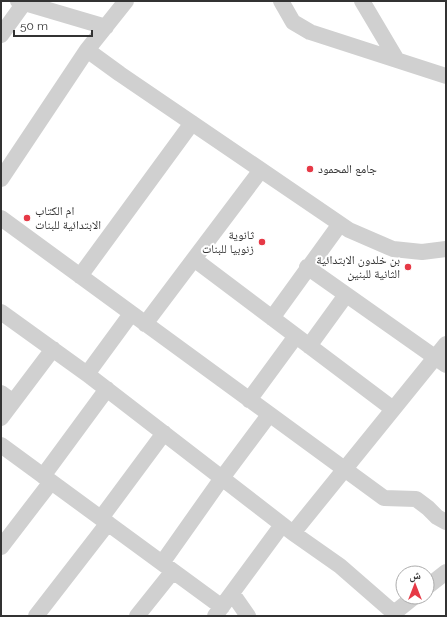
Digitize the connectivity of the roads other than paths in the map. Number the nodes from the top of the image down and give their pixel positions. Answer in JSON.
{"nodes":[{"id":1,"x":126,"y":1,"type":"edge"},
{"id":2,"x":281,"y":1,"type":"edge"},
{"id":3,"x":362,"y":1,"type":"edge"},
{"id":4,"x":21,"y":2,"type":"edge"},
{"id":5,"x":106,"y":27,"type":"junction"},
{"id":6,"x":1,"y":35,"type":"edge"},
{"id":7,"x":87,"y":50,"type":"junction"},
{"id":8,"x":397,"y":60,"type":"junction"},
{"id":9,"x":446,"y":76,"type":"edge"},
{"id":10,"x":192,"y":123,"type":"junction"},
{"id":11,"x":260,"y":170,"type":"junction"},
{"id":12,"x":1,"y":179,"type":"edge"},
{"id":13,"x":1,"y":218,"type":"edge"},
{"id":14,"x":340,"y":224,"type":"junction"},
{"id":15,"x":446,"y":249,"type":"edge"},
{"id":16,"x":194,"y":259,"type":"junction"},
{"id":17,"x":307,"y":267,"type":"junction"},
{"id":18,"x":80,"y":276,"type":"junction"},
{"id":19,"x":346,"y":295,"type":"junction"},
{"id":20,"x":1,"y":312,"type":"edge"},
{"id":21,"x":131,"y":314,"type":"junction"},
{"id":22,"x":272,"y":318,"type":"junction"},
{"id":23,"x":145,"y":324,"type":"junction"},
{"id":24,"x":296,"y":336,"type":"junction"},
{"id":25,"x":446,"y":344,"type":"edge"},
{"id":26,"x":309,"y":346,"type":"junction"},
{"id":27,"x":53,"y":349,"type":"junction"},
{"id":28,"x":440,"y":362,"type":"edge"},
{"id":29,"x":87,"y":374,"type":"junction"},
{"id":30,"x":107,"y":389,"type":"junction"},
{"id":31,"x":7,"y":398,"type":"edge"},
{"id":32,"x":249,"y":400,"type":"junction"},
{"id":33,"x":393,"y":410,"type":"junction"},
{"id":34,"x":269,"y":415,"type":"junction"},
{"id":35,"x":1,"y":418,"type":"edge"},
{"id":36,"x":164,"y":433,"type":"junction"},
{"id":37,"x":1,"y":445,"type":"edge"},
{"id":38,"x":345,"y":470,"type":"junction"},
{"id":39,"x":222,"y":478,"type":"junction"},
{"id":40,"x":47,"y":479,"type":"junction"},
{"id":41,"x":104,"y":521,"type":"junction"},
{"id":42,"x":446,"y":522,"type":"edge"},
{"id":43,"x":288,"y":529,"type":"junction"},
{"id":44,"x":1,"y":547,"type":"edge"},
{"id":45,"x":168,"y":567,"type":"junction"},
{"id":46,"x":445,"y":576,"type":"edge"},
{"id":47,"x":435,"y":582,"type":"edge"},
{"id":48,"x":232,"y":593,"type":"junction"},
{"id":49,"x":411,"y":605,"type":"edge"},
{"id":50,"x":218,"y":611,"type":"edge"},
{"id":51,"x":36,"y":616,"type":"edge"},
{"id":52,"x":137,"y":616,"type":"edge"},
{"id":53,"x":248,"y":616,"type":"edge"}],
"edges":[{"from":1,"to":5,"type":"street"},
{"from":2,"to":8,"type":"street"},
{"from":3,"to":8,"type":"street"},
{"from":4,"to":5,"type":"street"},
{"from":4,"to":6,"type":"street"},
{"from":5,"to":7,"type":"street"},
{"from":7,"to":10,"type":"street"},
{"from":7,"to":12,"type":"street"},
{"from":8,"to":9,"type":"street"},
{"from":10,"to":11,"type":"street"},
{"from":10,"to":18,"type":"street"},
{"from":11,"to":14,"type":"street"},
{"from":11,"to":16,"type":"street"},
{"from":13,"to":18,"type":"street"},
{"from":14,"to":15,"type":"street"},
{"from":14,"to":17,"type":"street"},
{"from":16,"to":22,"type":"street"},
{"from":16,"to":23,"type":"street"},
{"from":17,"to":19,"type":"street"},
{"from":17,"to":22,"type":"street"},
{"from":18,"to":21,"type":"street"},
{"from":19,"to":26,"type":"street"},
{"from":19,"to":28,"type":"street"},
{"from":20,"to":27,"type":"street"},
{"from":21,"to":23,"type":"street"},
{"from":21,"to":29,"type":"street"},
{"from":22,"to":24,"type":"street"},
{"from":23,"to":32,"type":"street"},
{"from":24,"to":26,"type":"street"},
{"from":24,"to":32,"type":"street"},
{"from":25,"to":28,"type":"street"},
{"from":26,"to":33,"type":"street"},
{"from":27,"to":29,"type":"street"},
{"from":27,"to":31,"type":"street"},
{"from":28,"to":33,"type":"street"},
{"from":29,"to":30,"type":"street"},
{"from":30,"to":36,"type":"street"},
{"from":30,"to":40,"type":"street"},
{"from":31,"to":35,"type":"street"},
{"from":32,"to":34,"type":"street"},
{"from":33,"to":38,"type":"street"},
{"from":34,"to":38,"type":"street"},
{"from":34,"to":39,"type":"street"},
{"from":36,"to":39,"type":"street"},
{"from":36,"to":41,"type":"street"},
{"from":37,"to":40,"type":"street"},
{"from":38,"to":42,"type":"street"},
{"from":38,"to":43,"type":"street"},
{"from":39,"to":43,"type":"street"},
{"from":39,"to":45,"type":"street"},
{"from":40,"to":41,"type":"street"},
{"from":40,"to":44,"type":"street"},
{"from":41,"to":45,"type":"street"},
{"from":41,"to":51,"type":"street"},
{"from":43,"to":48,"type":"street"},
{"from":43,"to":49,"type":"street"},
{"from":45,"to":50,"type":"street"},
{"from":45,"to":52,"type":"street"},
{"from":46,"to":47,"type":"street"},
{"from":48,"to":50,"type":"street"},
{"from":48,"to":53,"type":"street"}]}
